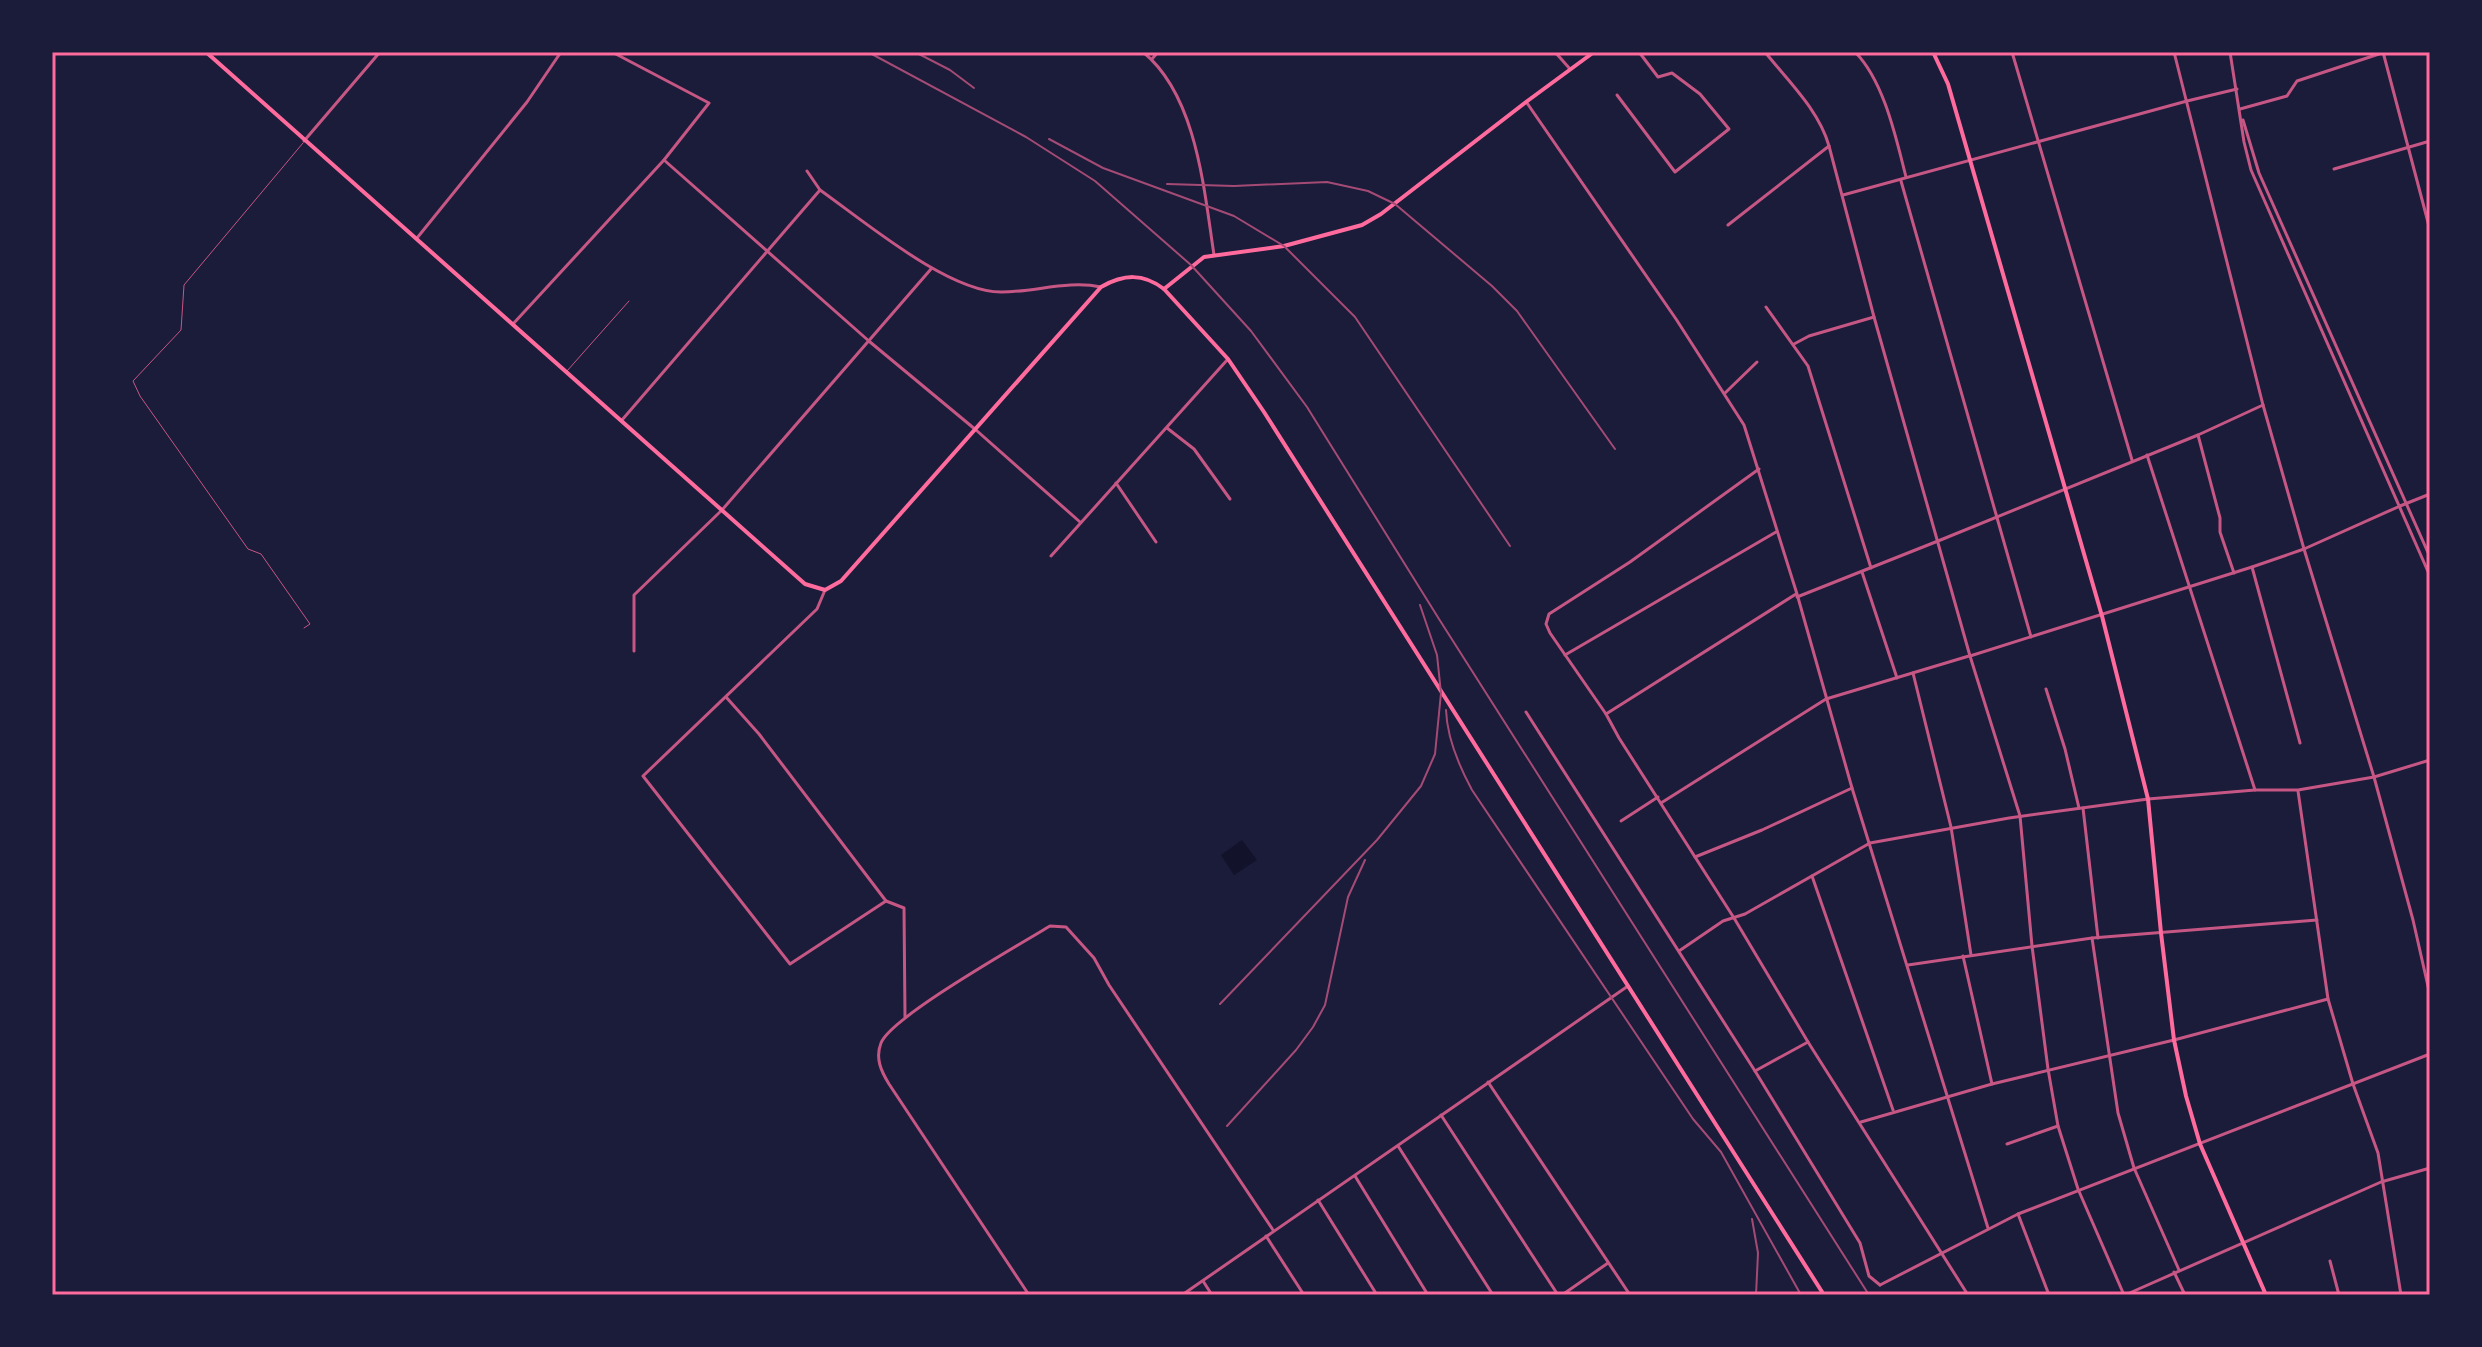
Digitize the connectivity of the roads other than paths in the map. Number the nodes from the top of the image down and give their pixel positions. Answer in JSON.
{"nodes":[{"id":1,"x":206,"y":52,"type":"edge"},
{"id":2,"x":380,"y":52,"type":"edge"},
{"id":3,"x":561,"y":52,"type":"edge"},
{"id":4,"x":612,"y":52,"type":"edge"},
{"id":5,"x":1143,"y":52,"type":"edge"},
{"id":6,"x":1158,"y":52,"type":"edge"},
{"id":7,"x":1555,"y":52,"type":"edge"},
{"id":8,"x":1594,"y":52,"type":"edge"},
{"id":9,"x":1639,"y":52,"type":"edge"},
{"id":10,"x":1765,"y":52,"type":"edge"},
{"id":11,"x":1855,"y":52,"type":"edge"},
{"id":12,"x":1933,"y":52,"type":"edge"},
{"id":13,"x":2012,"y":52,"type":"edge"},
{"id":14,"x":2174,"y":52,"type":"edge"},
{"id":15,"x":2230,"y":52,"type":"edge"},
{"id":16,"x":2384,"y":52,"type":"edge"},
{"id":17,"x":1152,"y":59,"type":"junction"},
{"id":18,"x":1570,"y":69,"type":"junction"},
{"id":19,"x":2237,"y":89,"type":"junction"},
{"id":20,"x":1617,"y":95,"type":"dead end"},
{"id":21,"x":2187,"y":101,"type":"junction"},
{"id":22,"x":1526,"y":102,"type":"junction"},
{"id":23,"x":2240,"y":109,"type":"junction"},
{"id":24,"x":304,"y":141,"type":"junction"},
{"id":25,"x":2037,"y":141,"type":"junction"},
{"id":26,"x":2430,"y":141,"type":"edge"},
{"id":27,"x":1829,"y":146,"type":"junction"},
{"id":28,"x":2409,"y":146,"type":"junction"},
{"id":29,"x":1970,"y":159,"type":"junction"},
{"id":30,"x":664,"y":160,"type":"junction"},
{"id":31,"x":2334,"y":169,"type":"dead end"},
{"id":32,"x":807,"y":171,"type":"dead end"},
{"id":33,"x":1907,"y":179,"type":"junction"},
{"id":34,"x":1901,"y":181,"type":"junction"},
{"id":35,"x":820,"y":190,"type":"junction"},
{"id":36,"x":1843,"y":195,"type":"junction"},
{"id":37,"x":1728,"y":225,"type":"dead end"},
{"id":38,"x":417,"y":238,"type":"junction"},
{"id":39,"x":766,"y":250,"type":"junction"},
{"id":40,"x":1214,"y":255,"type":"junction"},
{"id":41,"x":931,"y":269,"type":"junction"},
{"id":42,"x":2430,"y":279,"type":"edge"},
{"id":43,"x":1101,"y":287,"type":"junction"},
{"id":44,"x":1164,"y":289,"type":"junction"},
{"id":45,"x":629,"y":301,"type":"dead end"},
{"id":46,"x":1766,"y":307,"type":"dead end"},
{"id":47,"x":1874,"y":317,"type":"junction"},
{"id":48,"x":513,"y":324,"type":"junction"},
{"id":49,"x":870,"y":342,"type":"junction"},
{"id":50,"x":1793,"y":345,"type":"junction"},
{"id":51,"x":1228,"y":359,"type":"junction"},
{"id":52,"x":1757,"y":362,"type":"dead end"},
{"id":53,"x":567,"y":371,"type":"junction"},
{"id":54,"x":1724,"y":393,"type":"junction"},
{"id":55,"x":2263,"y":405,"type":"junction"},
{"id":56,"x":622,"y":420,"type":"junction"},
{"id":57,"x":1167,"y":428,"type":"junction"},
{"id":58,"x":976,"y":430,"type":"junction"},
{"id":59,"x":2198,"y":435,"type":"junction"},
{"id":60,"x":2147,"y":455,"type":"junction"},
{"id":61,"x":2132,"y":460,"type":"junction"},
{"id":62,"x":1759,"y":469,"type":"junction"},
{"id":63,"x":1116,"y":483,"type":"junction"},
{"id":64,"x":2064,"y":488,"type":"junction"},
{"id":65,"x":2430,"y":494,"type":"edge"},
{"id":66,"x":1230,"y":499,"type":"dead end"},
{"id":67,"x":2408,"y":503,"type":"junction"},
{"id":68,"x":2400,"y":506,"type":"junction"},
{"id":69,"x":722,"y":510,"type":"junction"},
{"id":70,"x":1997,"y":516,"type":"junction"},
{"id":71,"x":1080,"y":522,"type":"junction"},
{"id":72,"x":1777,"y":531,"type":"junction"},
{"id":73,"x":1938,"y":541,"type":"junction"},
{"id":74,"x":1156,"y":542,"type":"dead end"},
{"id":75,"x":2304,"y":549,"type":"junction"},
{"id":76,"x":1051,"y":556,"type":"dead end"},
{"id":77,"x":2430,"y":557,"type":"edge"},
{"id":78,"x":2252,"y":567,"type":"junction"},
{"id":79,"x":1871,"y":568,"type":"junction"},
{"id":80,"x":1862,"y":572,"type":"junction"},
{"id":81,"x":2234,"y":573,"type":"junction"},
{"id":82,"x":2430,"y":576,"type":"edge"},
{"id":83,"x":2189,"y":586,"type":"junction"},
{"id":84,"x":825,"y":590,"type":"junction"},
{"id":85,"x":1797,"y":596,"type":"junction"},
{"id":86,"x":2102,"y":616,"type":"junction"},
{"id":87,"x":304,"y":628,"type":"dead end"},
{"id":88,"x":2031,"y":637,"type":"junction"},
{"id":89,"x":634,"y":651,"type":"dead end"},
{"id":90,"x":1565,"y":655,"type":"junction"},
{"id":91,"x":1970,"y":656,"type":"junction"},
{"id":92,"x":1913,"y":673,"type":"junction"},
{"id":93,"x":1897,"y":678,"type":"junction"},
{"id":94,"x":2046,"y":689,"type":"dead end"},
{"id":95,"x":726,"y":697,"type":"junction"},
{"id":96,"x":1826,"y":699,"type":"junction"},
{"id":97,"x":1526,"y":712,"type":"dead end"},
{"id":98,"x":1606,"y":714,"type":"junction"},
{"id":99,"x":2300,"y":743,"type":"dead end"},
{"id":100,"x":2430,"y":760,"type":"edge"},
{"id":101,"x":2374,"y":777,"type":"junction"},
{"id":102,"x":1852,"y":788,"type":"junction"},
{"id":103,"x":2255,"y":790,"type":"junction"},
{"id":104,"x":2298,"y":790,"type":"junction"},
{"id":105,"x":1658,"y":797,"type":"junction"},
{"id":106,"x":2148,"y":799,"type":"junction"},
{"id":107,"x":1661,"y":803,"type":"junction"},
{"id":108,"x":2081,"y":808,"type":"junction"},
{"id":109,"x":2020,"y":816,"type":"junction"},
{"id":110,"x":1621,"y":821,"type":"dead end"},
{"id":111,"x":1951,"y":827,"type":"junction"},
{"id":112,"x":1870,"y":843,"type":"junction"},
{"id":113,"x":1695,"y":857,"type":"junction"},
{"id":114,"x":1812,"y":876,"type":"junction"},
{"id":115,"x":886,"y":901,"type":"junction"},
{"id":116,"x":1734,"y":918,"type":"junction"},
{"id":117,"x":2317,"y":920,"type":"junction"},
{"id":118,"x":2161,"y":933,"type":"junction"},
{"id":119,"x":2092,"y":938,"type":"junction"},
{"id":120,"x":2098,"y":938,"type":"junction"},
{"id":121,"x":2032,"y":946,"type":"junction"},
{"id":122,"x":1679,"y":951,"type":"junction"},
{"id":123,"x":1971,"y":955,"type":"junction"},
{"id":124,"x":1963,"y":956,"type":"junction"},
{"id":125,"x":1906,"y":965,"type":"junction"},
{"id":126,"x":1628,"y":986,"type":"junction"},
{"id":127,"x":2430,"y":995,"type":"edge"},
{"id":128,"x":2328,"y":999,"type":"junction"},
{"id":129,"x":905,"y":1017,"type":"junction"},
{"id":130,"x":2174,"y":1040,"type":"junction"},
{"id":131,"x":1808,"y":1042,"type":"junction"},
{"id":132,"x":2430,"y":1054,"type":"edge"},
{"id":133,"x":2108,"y":1057,"type":"junction"},
{"id":134,"x":2048,"y":1069,"type":"junction"},
{"id":135,"x":1755,"y":1071,"type":"junction"},
{"id":136,"x":1488,"y":1082,"type":"junction"},
{"id":137,"x":1992,"y":1084,"type":"junction"},
{"id":138,"x":2353,"y":1084,"type":"junction"},
{"id":139,"x":1947,"y":1096,"type":"junction"},
{"id":140,"x":1894,"y":1111,"type":"junction"},
{"id":141,"x":1441,"y":1115,"type":"junction"},
{"id":142,"x":1861,"y":1122,"type":"junction"},
{"id":143,"x":2058,"y":1126,"type":"junction"},
{"id":144,"x":2007,"y":1144,"type":"dead end"},
{"id":145,"x":2200,"y":1144,"type":"junction"},
{"id":146,"x":1397,"y":1145,"type":"junction"},
{"id":147,"x":2134,"y":1168,"type":"junction"},
{"id":148,"x":2430,"y":1168,"type":"edge"},
{"id":149,"x":1354,"y":1175,"type":"junction"},
{"id":150,"x":2381,"y":1182,"type":"junction"},
{"id":151,"x":2078,"y":1189,"type":"junction"},
{"id":152,"x":1318,"y":1200,"type":"junction"},
{"id":153,"x":2018,"y":1214,"type":"junction"},
{"id":154,"x":1988,"y":1228,"type":"junction"},
{"id":155,"x":1274,"y":1231,"type":"junction"},
{"id":156,"x":1266,"y":1236,"type":"junction"},
{"id":157,"x":2242,"y":1242,"type":"junction"},
{"id":158,"x":1942,"y":1254,"type":"junction"},
{"id":159,"x":2330,"y":1261,"type":"dead end"},
{"id":160,"x":1608,"y":1263,"type":"junction"},
{"id":161,"x":2177,"y":1271,"type":"junction"},
{"id":162,"x":1203,"y":1280,"type":"junction"},
{"id":163,"x":1029,"y":1295,"type":"edge"},
{"id":164,"x":1182,"y":1295,"type":"edge"},
{"id":165,"x":1212,"y":1295,"type":"edge"},
{"id":166,"x":1304,"y":1295,"type":"edge"},
{"id":167,"x":1377,"y":1295,"type":"edge"},
{"id":168,"x":1428,"y":1295,"type":"edge"},
{"id":169,"x":1493,"y":1295,"type":"edge"},
{"id":170,"x":1560,"y":1295,"type":"edge"},
{"id":171,"x":1630,"y":1295,"type":"edge"},
{"id":172,"x":1824,"y":1295,"type":"edge"},
{"id":173,"x":1968,"y":1295,"type":"edge"},
{"id":174,"x":2049,"y":1295,"type":"edge"},
{"id":175,"x":2124,"y":1295,"type":"edge"},
{"id":176,"x":2185,"y":1295,"type":"edge"},
{"id":177,"x":2266,"y":1295,"type":"edge"},
{"id":178,"x":2339,"y":1295,"type":"edge"},
{"id":179,"x":2401,"y":1295,"type":"edge"}],
"edges":[{"from":1,"to":24,"type":"main road"},
{"from":2,"to":24,"type":"street"},
{"from":3,"to":38,"type":"street"},
{"from":4,"to":30,"type":"street"},
{"from":5,"to":17,"type":"street"},
{"from":6,"to":17,"type":"street"},
{"from":7,"to":18,"type":"street"},
{"from":8,"to":18,"type":"main road"},
{"from":9,"to":20,"type":"street"},
{"from":10,"to":27,"type":"street"},
{"from":11,"to":33,"type":"street"},
{"from":12,"to":29,"type":"main road"},
{"from":13,"to":25,"type":"street"},
{"from":14,"to":21,"type":"street"},
{"from":15,"to":19,"type":"street"},
{"from":16,"to":23,"type":"street"},
{"from":16,"to":28,"type":"street"},
{"from":17,"to":40,"type":"street"},
{"from":18,"to":22,"type":"main road"},
{"from":19,"to":21,"type":"street"},
{"from":19,"to":23,"type":"street"},
{"from":21,"to":25,"type":"street"},
{"from":21,"to":55,"type":"street"},
{"from":22,"to":40,"type":"main road"},
{"from":22,"to":54,"type":"street"},
{"from":23,"to":67,"type":"street"},
{"from":23,"to":68,"type":"street"},
{"from":24,"to":38,"type":"main road"},
{"from":24,"to":87,"type":"lane"},
{"from":25,"to":29,"type":"street"},
{"from":25,"to":61,"type":"street"},
{"from":26,"to":28,"type":"street"},
{"from":27,"to":36,"type":"street"},
{"from":27,"to":37,"type":"street"},
{"from":28,"to":31,"type":"street"},
{"from":28,"to":42,"type":"street"},
{"from":29,"to":33,"type":"street"},
{"from":29,"to":64,"type":"main road"},
{"from":30,"to":39,"type":"street"},
{"from":30,"to":48,"type":"street"},
{"from":32,"to":35,"type":"street"},
{"from":33,"to":34,"type":"street"},
{"from":34,"to":36,"type":"street"},
{"from":34,"to":70,"type":"street"},
{"from":35,"to":39,"type":"street"},
{"from":35,"to":41,"type":"street"},
{"from":36,"to":47,"type":"street"},
{"from":38,"to":48,"type":"main road"},
{"from":39,"to":49,"type":"street"},
{"from":39,"to":56,"type":"street"},
{"from":40,"to":44,"type":"main road"},
{"from":41,"to":43,"type":"street"},
{"from":41,"to":49,"type":"street"},
{"from":43,"to":44,"type":"main road"},
{"from":43,"to":58,"type":"main road"},
{"from":44,"to":51,"type":"main road"},
{"from":45,"to":53,"type":"lane"},
{"from":46,"to":50,"type":"street"},
{"from":47,"to":50,"type":"street"},
{"from":47,"to":73,"type":"street"},
{"from":48,"to":53,"type":"main road"},
{"from":49,"to":58,"type":"street"},
{"from":49,"to":69,"type":"street"},
{"from":50,"to":79,"type":"street"},
{"from":51,"to":57,"type":"street"},
{"from":51,"to":126,"type":"main road"},
{"from":52,"to":54,"type":"street"},
{"from":53,"to":56,"type":"main road"},
{"from":54,"to":62,"type":"street"},
{"from":55,"to":59,"type":"street"},
{"from":55,"to":75,"type":"street"},
{"from":56,"to":69,"type":"main road"},
{"from":57,"to":63,"type":"street"},
{"from":57,"to":66,"type":"street"},
{"from":58,"to":71,"type":"street"},
{"from":58,"to":84,"type":"main road"},
{"from":59,"to":60,"type":"street"},
{"from":59,"to":81,"type":"street"},
{"from":60,"to":61,"type":"street"},
{"from":60,"to":83,"type":"street"},
{"from":61,"to":64,"type":"street"},
{"from":62,"to":72,"type":"street"},
{"from":62,"to":90,"type":"street"},
{"from":63,"to":71,"type":"street"},
{"from":63,"to":74,"type":"street"},
{"from":64,"to":70,"type":"street"},
{"from":64,"to":86,"type":"main road"},
{"from":65,"to":67,"type":"street"},
{"from":67,"to":68,"type":"street"},
{"from":67,"to":77,"type":"street"},
{"from":68,"to":75,"type":"street"},
{"from":68,"to":82,"type":"street"},
{"from":69,"to":84,"type":"main road"},
{"from":69,"to":89,"type":"street"},
{"from":70,"to":73,"type":"street"},
{"from":70,"to":88,"type":"street"},
{"from":71,"to":76,"type":"street"},
{"from":72,"to":85,"type":"street"},
{"from":72,"to":90,"type":"street"},
{"from":73,"to":79,"type":"street"},
{"from":73,"to":91,"type":"street"},
{"from":75,"to":78,"type":"street"},
{"from":75,"to":101,"type":"street"},
{"from":78,"to":81,"type":"street"},
{"from":78,"to":99,"type":"street"},
{"from":79,"to":80,"type":"street"},
{"from":80,"to":85,"type":"street"},
{"from":80,"to":93,"type":"street"},
{"from":81,"to":83,"type":"street"},
{"from":83,"to":86,"type":"street"},
{"from":83,"to":103,"type":"street"},
{"from":84,"to":95,"type":"street"},
{"from":85,"to":96,"type":"street"},
{"from":85,"to":98,"type":"street"},
{"from":86,"to":88,"type":"street"},
{"from":86,"to":106,"type":"main road"},
{"from":88,"to":91,"type":"street"},
{"from":90,"to":98,"type":"street"},
{"from":91,"to":92,"type":"street"},
{"from":91,"to":109,"type":"street"},
{"from":92,"to":93,"type":"street"},
{"from":92,"to":111,"type":"street"},
{"from":93,"to":96,"type":"street"},
{"from":94,"to":108,"type":"street"},
{"from":95,"to":115,"type":"street"},
{"from":95,"to":115,"type":"street"},
{"from":96,"to":102,"type":"street"},
{"from":96,"to":107,"type":"street"},
{"from":97,"to":122,"type":"street"},
{"from":98,"to":105,"type":"street"},
{"from":100,"to":101,"type":"street"},
{"from":101,"to":104,"type":"street"},
{"from":101,"to":127,"type":"street"},
{"from":102,"to":112,"type":"street"},
{"from":102,"to":113,"type":"street"},
{"from":103,"to":104,"type":"street"},
{"from":103,"to":106,"type":"street"},
{"from":104,"to":117,"type":"street"},
{"from":105,"to":107,"type":"street"},
{"from":105,"to":110,"type":"street"},
{"from":106,"to":108,"type":"street"},
{"from":106,"to":118,"type":"main road"},
{"from":107,"to":113,"type":"street"},
{"from":108,"to":109,"type":"street"},
{"from":108,"to":120,"type":"street"},
{"from":109,"to":111,"type":"street"},
{"from":109,"to":121,"type":"street"},
{"from":111,"to":112,"type":"street"},
{"from":111,"to":123,"type":"street"},
{"from":112,"to":114,"type":"street"},
{"from":112,"to":125,"type":"street"},
{"from":113,"to":116,"type":"street"},
{"from":114,"to":116,"type":"street"},
{"from":114,"to":140,"type":"street"},
{"from":115,"to":129,"type":"street"},
{"from":116,"to":122,"type":"street"},
{"from":116,"to":131,"type":"street"},
{"from":117,"to":118,"type":"street"},
{"from":117,"to":128,"type":"street"},
{"from":118,"to":120,"type":"street"},
{"from":118,"to":130,"type":"main road"},
{"from":119,"to":120,"type":"street"},
{"from":119,"to":121,"type":"street"},
{"from":119,"to":133,"type":"street"},
{"from":121,"to":123,"type":"street"},
{"from":121,"to":134,"type":"street"},
{"from":122,"to":135,"type":"street"},
{"from":123,"to":124,"type":"street"},
{"from":124,"to":125,"type":"street"},
{"from":124,"to":137,"type":"street"},
{"from":125,"to":139,"type":"street"},
{"from":126,"to":136,"type":"street"},
{"from":126,"to":172,"type":"main road"},
{"from":128,"to":130,"type":"street"},
{"from":128,"to":138,"type":"street"},
{"from":129,"to":155,"type":"street"},
{"from":129,"to":163,"type":"street"},
{"from":130,"to":133,"type":"street"},
{"from":130,"to":145,"type":"main road"},
{"from":131,"to":135,"type":"street"},
{"from":131,"to":142,"type":"street"},
{"from":132,"to":138,"type":"street"},
{"from":133,"to":134,"type":"street"},
{"from":133,"to":147,"type":"street"},
{"from":134,"to":137,"type":"street"},
{"from":134,"to":143,"type":"street"},
{"from":135,"to":158,"type":"street"},
{"from":136,"to":141,"type":"street"},
{"from":136,"to":160,"type":"street"},
{"from":137,"to":139,"type":"street"},
{"from":138,"to":145,"type":"street"},
{"from":138,"to":150,"type":"street"},
{"from":139,"to":140,"type":"street"},
{"from":139,"to":154,"type":"street"},
{"from":140,"to":142,"type":"street"},
{"from":141,"to":146,"type":"street"},
{"from":141,"to":170,"type":"street"},
{"from":142,"to":158,"type":"street"},
{"from":143,"to":144,"type":"street"},
{"from":143,"to":151,"type":"street"},
{"from":145,"to":147,"type":"street"},
{"from":145,"to":157,"type":"main road"},
{"from":146,"to":149,"type":"street"},
{"from":146,"to":169,"type":"street"},
{"from":147,"to":151,"type":"street"},
{"from":147,"to":161,"type":"street"},
{"from":148,"to":150,"type":"street"},
{"from":149,"to":152,"type":"street"},
{"from":149,"to":168,"type":"street"},
{"from":150,"to":157,"type":"street"},
{"from":150,"to":179,"type":"street"},
{"from":151,"to":153,"type":"street"},
{"from":151,"to":175,"type":"street"},
{"from":152,"to":155,"type":"street"},
{"from":152,"to":167,"type":"street"},
{"from":153,"to":154,"type":"street"},
{"from":153,"to":174,"type":"street"},
{"from":154,"to":158,"type":"street"},
{"from":155,"to":156,"type":"street"},
{"from":156,"to":162,"type":"street"},
{"from":156,"to":166,"type":"street"},
{"from":157,"to":161,"type":"street"},
{"from":157,"to":177,"type":"main road"},
{"from":158,"to":173,"type":"street"},
{"from":159,"to":178,"type":"street"},
{"from":160,"to":170,"type":"street"},
{"from":160,"to":171,"type":"street"},
{"from":161,"to":175,"type":"street"},
{"from":161,"to":176,"type":"street"},
{"from":162,"to":164,"type":"street"},
{"from":162,"to":165,"type":"street"}]}
